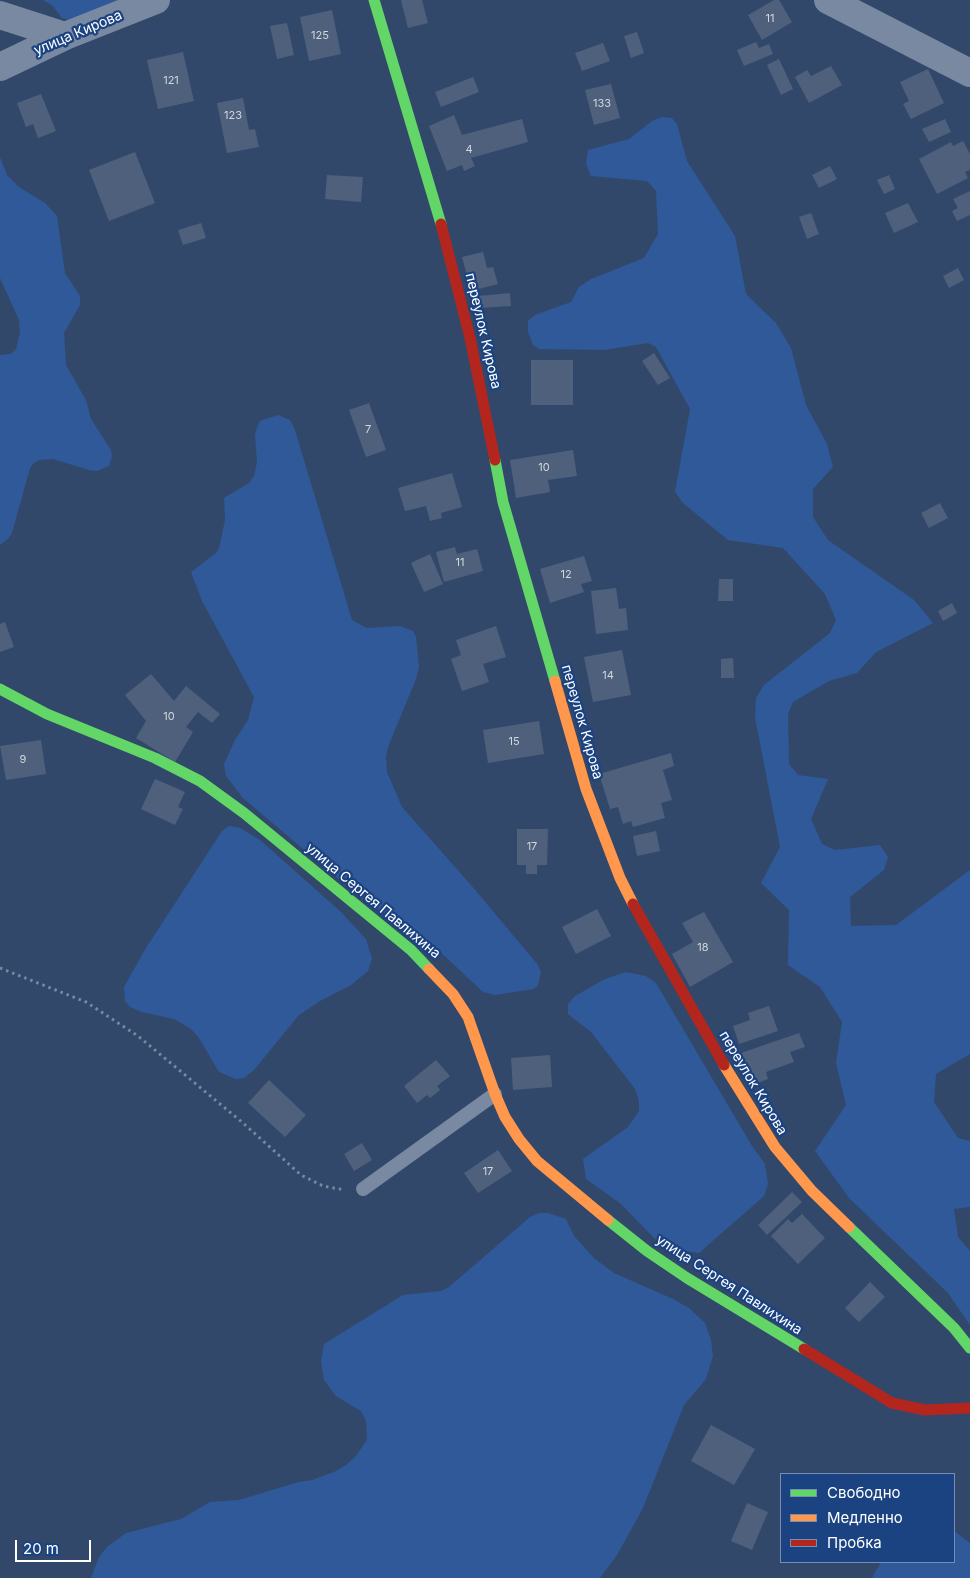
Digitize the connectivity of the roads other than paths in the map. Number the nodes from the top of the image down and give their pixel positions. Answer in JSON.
{"nodes":[{"id":1,"x":156,"y":0,"type":"edge"},
{"id":2,"x":374,"y":0,"type":"edge"},
{"id":3,"x":828,"y":0,"type":"edge"},
{"id":4,"x":0,"y":16,"type":"edge"},
{"id":5,"x":65,"y":36,"type":"junction"},
{"id":6,"x":0,"y":67,"type":"edge"},
{"id":7,"x":970,"y":73,"type":"edge"},
{"id":8,"x":0,"y":689,"type":"edge"},
{"id":9,"x":495,"y":1094,"type":"junction"},
{"id":10,"x":363,"y":1190,"type":"road end"},
{"id":11,"x":970,"y":1348,"type":"edge"},
{"id":12,"x":970,"y":1408,"type":"edge"}],
"edges":[{"from":1,"to":5,"type":"street","name":"улица Кирова"},
{"from":2,"to":11,"type":"street","name":"переулок Кирова"},
{"from":3,"to":7,"type":"street"},
{"from":4,"to":5,"type":"street"},
{"from":5,"to":6,"type":"street","name":"улица Кирова"},
{"from":8,"to":9,"type":"street","name":"улица Сергея Павлихина"},
{"from":9,"to":10,"type":"lane"},
{"from":9,"to":12,"type":"street","name":"улица Сергея Павлихина"}]}
